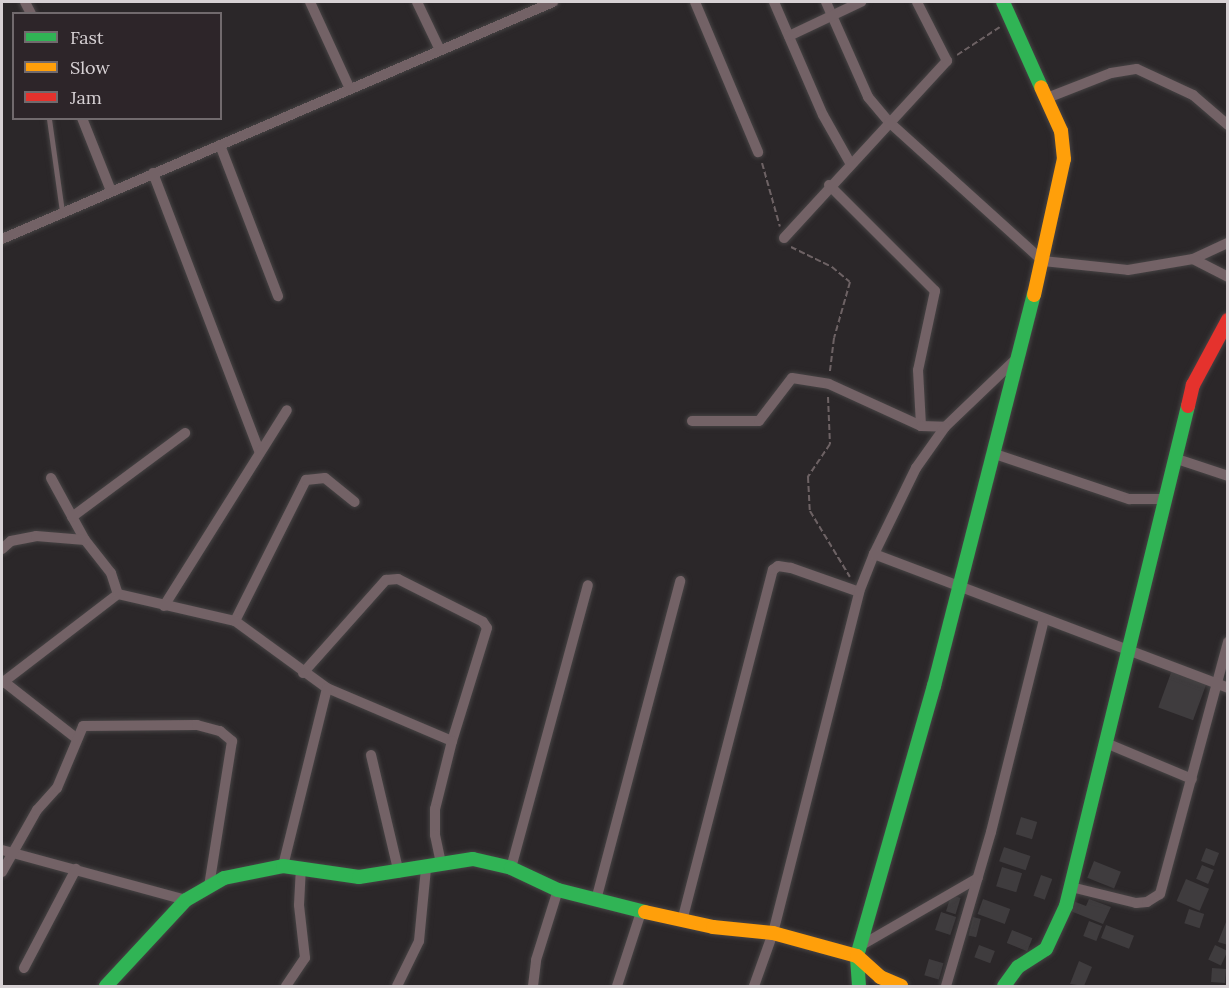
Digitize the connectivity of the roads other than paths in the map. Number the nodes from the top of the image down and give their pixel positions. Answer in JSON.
{"nodes":[{"id":1,"x":310,"y":2,"type":"edge"},
{"id":2,"x":417,"y":2,"type":"edge"},
{"id":3,"x":553,"y":2,"type":"edge"},
{"id":4,"x":695,"y":2,"type":"edge"},
{"id":5,"x":774,"y":2,"type":"edge"},
{"id":6,"x":826,"y":2,"type":"edge"},
{"id":7,"x":861,"y":2,"type":"edge"},
{"id":8,"x":917,"y":2,"type":"edge"},
{"id":9,"x":1003,"y":2,"type":"edge"},
{"id":10,"x":832,"y":14,"type":"junction"},
{"id":11,"x":789,"y":36,"type":"junction"},
{"id":12,"x":440,"y":50,"type":"junction"},
{"id":13,"x":350,"y":89,"type":"junction"},
{"id":14,"x":1047,"y":98,"type":"junction"},
{"id":15,"x":49,"y":120,"type":"edge"},
{"id":16,"x":83,"y":120,"type":"edge"},
{"id":17,"x":889,"y":122,"type":"junction"},
{"id":18,"x":1227,"y":125,"type":"edge"},
{"id":19,"x":220,"y":145,"type":"junction"},
{"id":20,"x":758,"y":152,"type":"road end"},
{"id":21,"x":850,"y":163,"type":"junction"},
{"id":22,"x":153,"y":173,"type":"junction"},
{"id":23,"x":829,"y":185,"type":"junction"},
{"id":24,"x":111,"y":190,"type":"junction"},
{"id":25,"x":62,"y":212,"type":"junction"},
{"id":26,"x":2,"y":238,"type":"edge"},
{"id":27,"x":784,"y":238,"type":"road end"},
{"id":28,"x":1227,"y":243,"type":"edge"},
{"id":29,"x":1193,"y":259,"type":"junction"},
{"id":30,"x":1043,"y":261,"type":"junction"},
{"id":31,"x":1227,"y":277,"type":"edge"},
{"id":32,"x":278,"y":296,"type":"dead end"},
{"id":33,"x":1227,"y":320,"type":"edge"},
{"id":34,"x":1017,"y":358,"type":"junction"},
{"id":35,"x":287,"y":410,"type":"dead end"},
{"id":36,"x":692,"y":421,"type":"dead end"},
{"id":37,"x":921,"y":426,"type":"junction"},
{"id":38,"x":945,"y":427,"type":"junction"},
{"id":39,"x":185,"y":433,"type":"dead end"},
{"id":40,"x":259,"y":450,"type":"junction"},
{"id":41,"x":992,"y":453,"type":"junction"},
{"id":42,"x":1177,"y":459,"type":"junction"},
{"id":43,"x":1227,"y":476,"type":"edge"},
{"id":44,"x":51,"y":478,"type":"dead end"},
{"id":45,"x":1167,"y":499,"type":"junction"},
{"id":46,"x":355,"y":502,"type":"dead end"},
{"id":47,"x":72,"y":517,"type":"junction"},
{"id":48,"x":85,"y":540,"type":"junction"},
{"id":49,"x":2,"y":549,"type":"edge"},
{"id":50,"x":874,"y":554,"type":"junction"},
{"id":51,"x":680,"y":581,"type":"dead end"},
{"id":52,"x":588,"y":585,"type":"dead end"},
{"id":53,"x":957,"y":588,"type":"junction"},
{"id":54,"x":859,"y":592,"type":"junction"},
{"id":55,"x":118,"y":594,"type":"junction"},
{"id":56,"x":164,"y":606,"type":"junction"},
{"id":57,"x":1044,"y":620,"type":"junction"},
{"id":58,"x":235,"y":621,"type":"junction"},
{"id":59,"x":1227,"y":642,"type":"edge"},
{"id":60,"x":1130,"y":651,"type":"junction"},
{"id":61,"x":303,"y":673,"type":"junction"},
{"id":62,"x":2,"y":682,"type":"edge"},
{"id":63,"x":1222,"y":686,"type":"edge"},
{"id":64,"x":327,"y":688,"type":"junction"},
{"id":65,"x":76,"y":738,"type":"junction"},
{"id":66,"x":452,"y":741,"type":"junction"},
{"id":67,"x":1106,"y":743,"type":"junction"},
{"id":68,"x":371,"y":756,"type":"dead end"},
{"id":69,"x":1192,"y":779,"type":"junction"},
{"id":70,"x":2,"y":850,"type":"edge"},
{"id":71,"x":15,"y":854,"type":"junction"},
{"id":72,"x":441,"y":863,"type":"junction"},
{"id":73,"x":283,"y":866,"type":"junction"},
{"id":74,"x":426,"y":868,"type":"junction"},
{"id":75,"x":511,"y":868,"type":"junction"},
{"id":76,"x":76,"y":869,"type":"junction"},
{"id":77,"x":301,"y":870,"type":"junction"},
{"id":78,"x":2,"y":872,"type":"edge"},
{"id":79,"x":399,"y":873,"type":"junction"},
{"id":80,"x":978,"y":878,"type":"junction"},
{"id":81,"x":209,"y":886,"type":"junction"},
{"id":82,"x":1071,"y":887,"type":"junction"},
{"id":83,"x":558,"y":890,"type":"junction"},
{"id":84,"x":186,"y":900,"type":"junction"},
{"id":85,"x":596,"y":900,"type":"junction"},
{"id":86,"x":641,"y":912,"type":"junction"},
{"id":87,"x":682,"y":921,"type":"junction"},
{"id":88,"x":773,"y":933,"type":"junction"},
{"id":89,"x":859,"y":951,"type":"junction"},
{"id":90,"x":24,"y":968,"type":"dead end"},
{"id":91,"x":106,"y":987,"type":"edge"},
{"id":92,"x":286,"y":987,"type":"edge"},
{"id":93,"x":397,"y":987,"type":"edge"},
{"id":94,"x":533,"y":987,"type":"edge"},
{"id":95,"x":617,"y":987,"type":"edge"},
{"id":96,"x":754,"y":987,"type":"edge"},
{"id":97,"x":859,"y":987,"type":"edge"},
{"id":98,"x":901,"y":987,"type":"edge"},
{"id":99,"x":946,"y":987,"type":"edge"},
{"id":100,"x":1004,"y":987,"type":"edge"}],
"edges":[{"from":1,"to":13,"type":"street"},
{"from":2,"to":12,"type":"street"},
{"from":3,"to":12,"type":"street"},
{"from":4,"to":20,"type":"street"},
{"from":5,"to":11,"type":"street"},
{"from":6,"to":10,"type":"street"},
{"from":7,"to":10,"type":"street"},
{"from":8,"to":17,"type":"street"},
{"from":9,"to":14,"type":"street"},
{"from":10,"to":11,"type":"street"},
{"from":10,"to":17,"type":"street"},
{"from":11,"to":21,"type":"street"},
{"from":12,"to":13,"type":"street"},
{"from":13,"to":19,"type":"street"},
{"from":14,"to":18,"type":"street"},
{"from":14,"to":30,"type":"street"},
{"from":15,"to":25,"type":"lane"},
{"from":16,"to":24,"type":"street"},
{"from":17,"to":21,"type":"street"},
{"from":17,"to":30,"type":"street"},
{"from":19,"to":22,"type":"street"},
{"from":19,"to":32,"type":"street"},
{"from":21,"to":23,"type":"street"},
{"from":22,"to":24,"type":"street"},
{"from":22,"to":40,"type":"street"},
{"from":23,"to":27,"type":"street"},
{"from":23,"to":37,"type":"street"},
{"from":24,"to":25,"type":"street"},
{"from":25,"to":26,"type":"street"},
{"from":28,"to":29,"type":"street"},
{"from":29,"to":30,"type":"street"},
{"from":29,"to":31,"type":"street"},
{"from":30,"to":34,"type":"street"},
{"from":33,"to":42,"type":"street"},
{"from":34,"to":38,"type":"street"},
{"from":34,"to":41,"type":"street"},
{"from":35,"to":40,"type":"street"},
{"from":36,"to":37,"type":"street"},
{"from":37,"to":38,"type":"street"},
{"from":38,"to":50,"type":"street"},
{"from":39,"to":47,"type":"street"},
{"from":40,"to":56,"type":"street"},
{"from":41,"to":45,"type":"street"},
{"from":41,"to":53,"type":"street"},
{"from":42,"to":43,"type":"street"},
{"from":42,"to":45,"type":"street"},
{"from":44,"to":47,"type":"street"},
{"from":45,"to":60,"type":"street"},
{"from":46,"to":58,"type":"street"},
{"from":47,"to":48,"type":"street"},
{"from":48,"to":49,"type":"street"},
{"from":48,"to":55,"type":"street"},
{"from":50,"to":53,"type":"street"},
{"from":50,"to":54,"type":"street"},
{"from":51,"to":85,"type":"street"},
{"from":52,"to":75,"type":"street"},
{"from":53,"to":57,"type":"street"},
{"from":53,"to":89,"type":"street"},
{"from":54,"to":87,"type":"street"},
{"from":54,"to":88,"type":"street"},
{"from":55,"to":56,"type":"street"},
{"from":55,"to":62,"type":"street"},
{"from":56,"to":58,"type":"street"},
{"from":57,"to":60,"type":"street"},
{"from":57,"to":80,"type":"street"},
{"from":58,"to":61,"type":"street"},
{"from":59,"to":63,"type":"street"},
{"from":60,"to":63,"type":"street"},
{"from":60,"to":67,"type":"street"},
{"from":61,"to":64,"type":"street"},
{"from":61,"to":66,"type":"street"},
{"from":62,"to":65,"type":"street"},
{"from":63,"to":69,"type":"street"},
{"from":64,"to":66,"type":"street"},
{"from":64,"to":73,"type":"street"},
{"from":65,"to":71,"type":"street"},
{"from":65,"to":81,"type":"street"},
{"from":66,"to":72,"type":"street"},
{"from":67,"to":69,"type":"street"},
{"from":67,"to":82,"type":"street"},
{"from":68,"to":79,"type":"street"},
{"from":69,"to":82,"type":"street"},
{"from":70,"to":71,"type":"street"},
{"from":71,"to":76,"type":"street"},
{"from":71,"to":78,"type":"street"},
{"from":72,"to":74,"type":"street"},
{"from":72,"to":75,"type":"street"},
{"from":73,"to":77,"type":"street"},
{"from":73,"to":81,"type":"street"},
{"from":74,"to":79,"type":"street"},
{"from":74,"to":93,"type":"street"},
{"from":75,"to":83,"type":"street"},
{"from":76,"to":84,"type":"street"},
{"from":76,"to":90,"type":"street"},
{"from":77,"to":79,"type":"street"},
{"from":77,"to":92,"type":"street"},
{"from":80,"to":89,"type":"street"},
{"from":80,"to":99,"type":"street"},
{"from":81,"to":84,"type":"street"},
{"from":82,"to":100,"type":"street"},
{"from":83,"to":85,"type":"street"},
{"from":83,"to":94,"type":"street"},
{"from":84,"to":91,"type":"street"},
{"from":85,"to":86,"type":"street"},
{"from":86,"to":87,"type":"street"},
{"from":86,"to":95,"type":"street"},
{"from":87,"to":88,"type":"street"},
{"from":88,"to":89,"type":"street"},
{"from":88,"to":96,"type":"street"},
{"from":89,"to":97,"type":"street"},
{"from":89,"to":98,"type":"street"}]}
